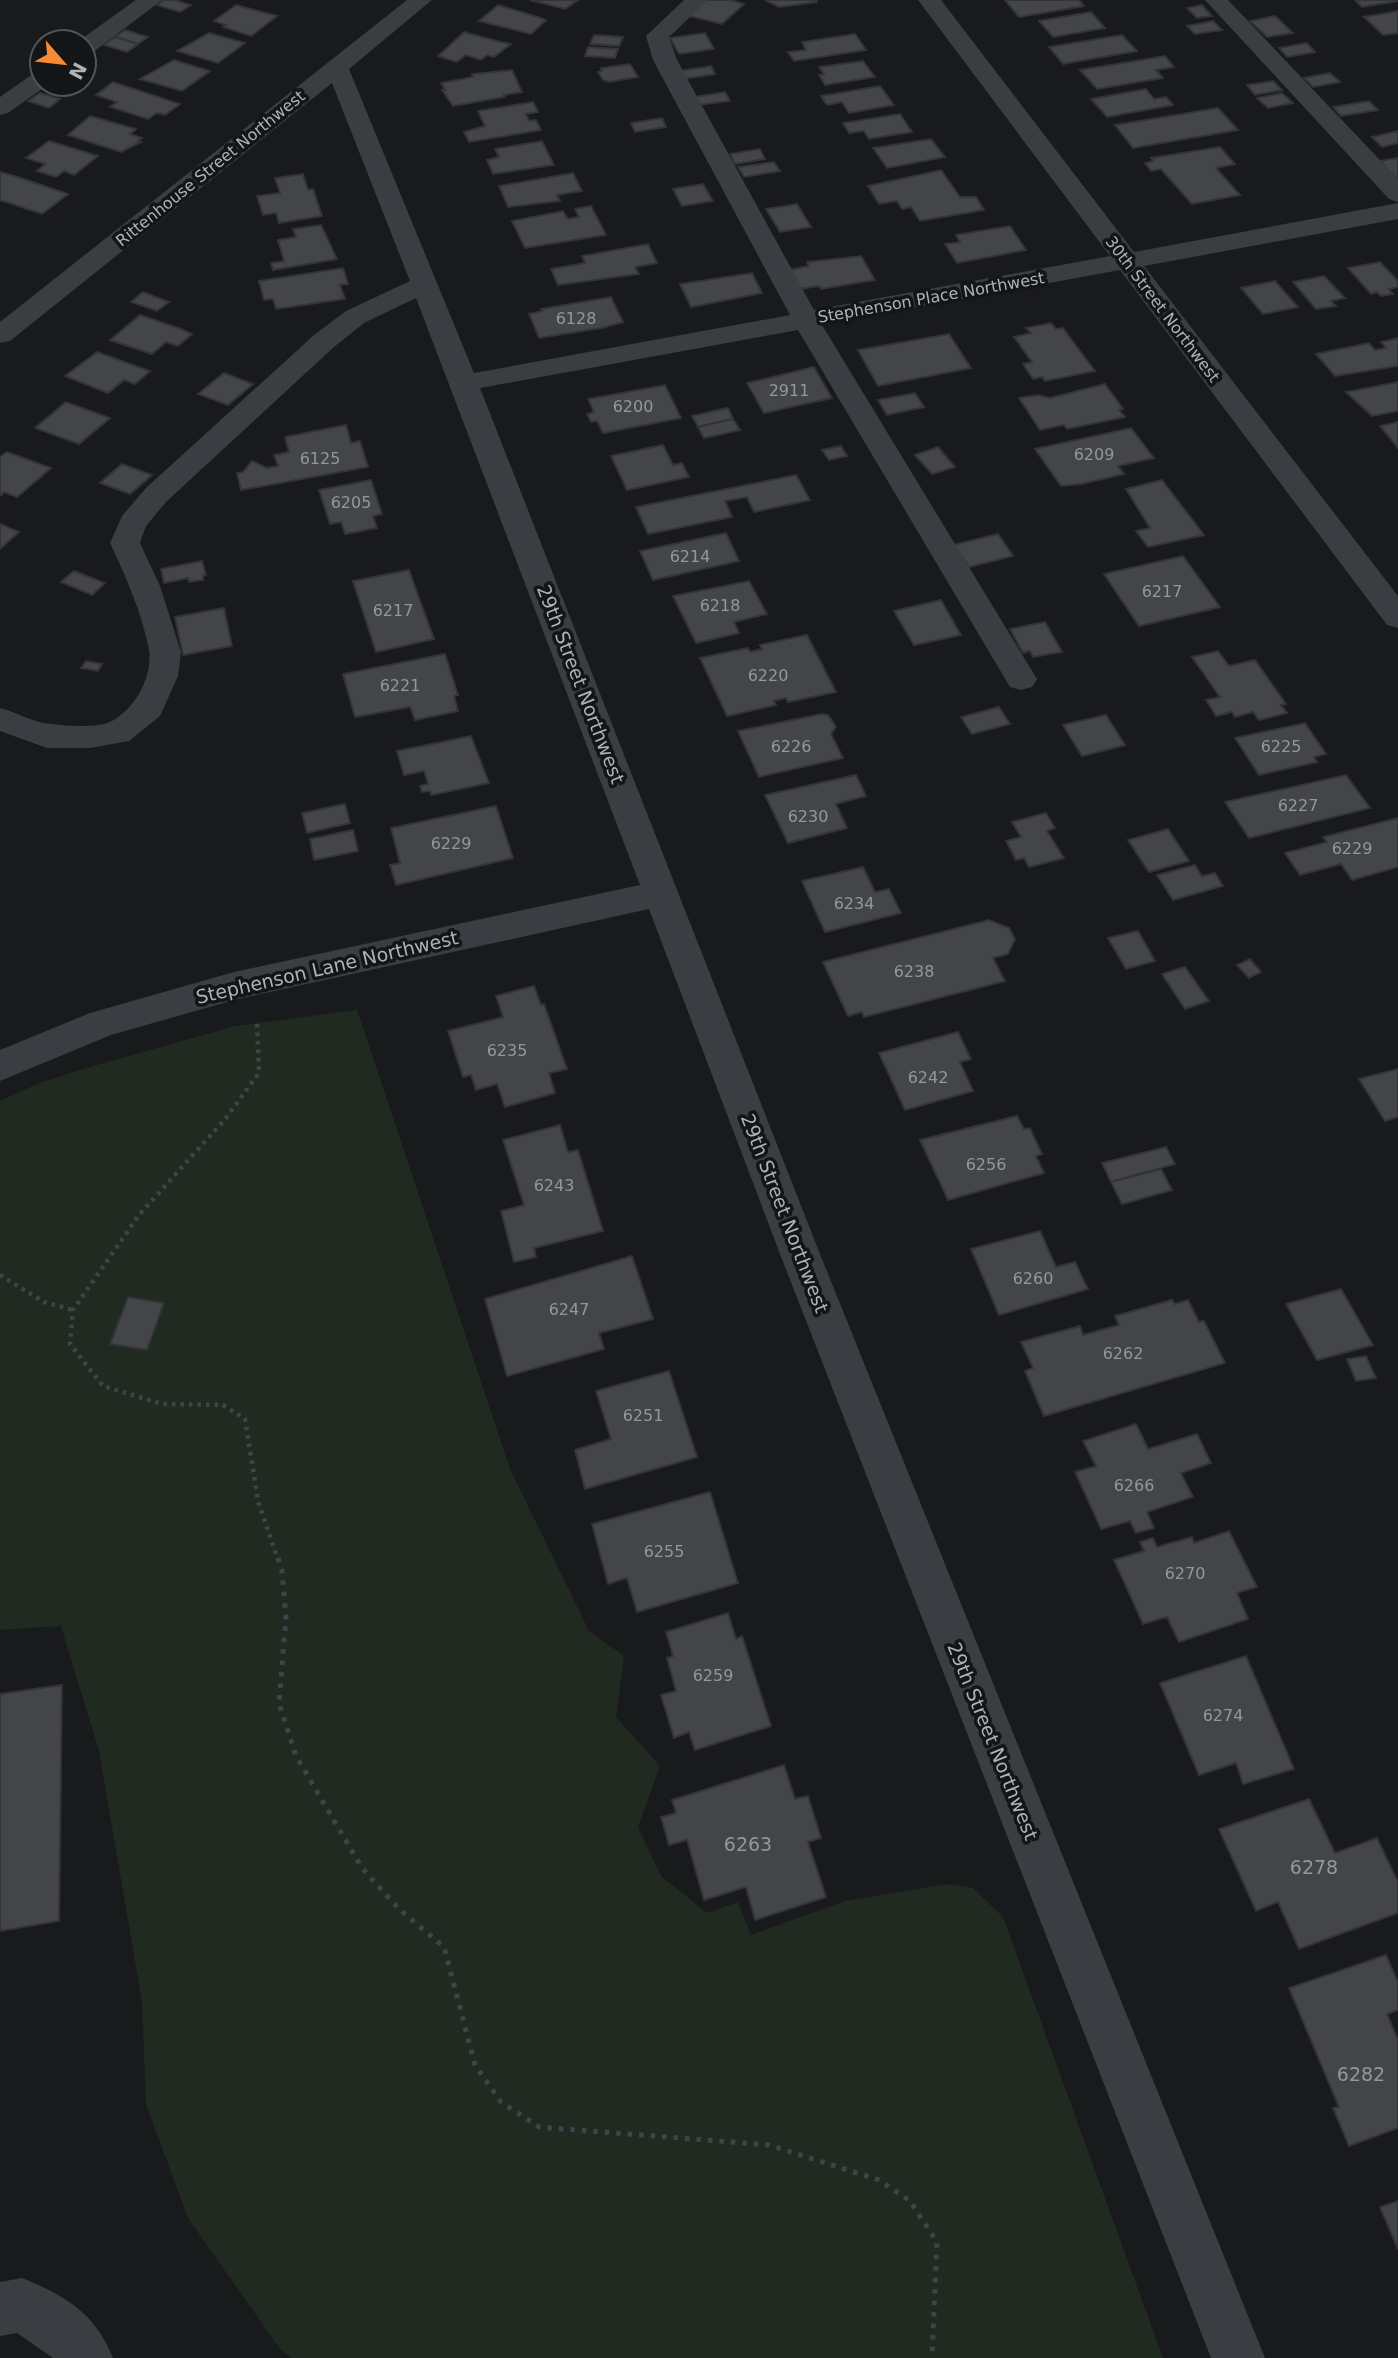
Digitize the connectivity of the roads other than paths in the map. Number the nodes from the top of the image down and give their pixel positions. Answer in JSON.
{"nodes":[{"id":1,"x":151,"y":0,"type":"edge"},
{"id":2,"x":421,"y":0,"type":"edge"},
{"id":3,"x":697,"y":0,"type":"edge"},
{"id":4,"x":929,"y":0,"type":"edge"},
{"id":5,"x":1216,"y":0,"type":"edge"},
{"id":6,"x":98,"y":38,"type":"edge"},
{"id":7,"x":337,"y":67,"type":"junction"},
{"id":8,"x":28,"y":88,"type":"edge"},
{"id":9,"x":0,"y":108,"type":"edge"},
{"id":10,"x":1398,"y":194,"type":"edge"},
{"id":11,"x":1398,"y":211,"type":"edge"},
{"id":12,"x":1127,"y":261,"type":"junction"},
{"id":13,"x":424,"y":284,"type":"junction"},
{"id":14,"x":806,"y":320,"type":"junction"},
{"id":15,"x":0,"y":335,"type":"edge"},
{"id":16,"x":464,"y":383,"type":"junction"},
{"id":17,"x":1398,"y":618,"type":"edge"},
{"id":18,"x":1021,"y":679,"type":"dead end"},
{"id":19,"x":0,"y":719,"type":"edge"},
{"id":20,"x":662,"y":893,"type":"junction"},
{"id":21,"x":0,"y":1066,"type":"edge"},
{"id":22,"x":0,"y":2309,"type":"edge"},
{"id":23,"x":86,"y":2358,"type":"edge"},
{"id":24,"x":1238,"y":2358,"type":"edge"}],
"edges":[{"from":1,"to":6,"type":"street"},
{"from":2,"to":7,"type":"street","name":"Rittenhouse Street Northwest"},
{"from":3,"to":14,"type":"street"},
{"from":4,"to":12,"type":"street","name":"30th Street Northwest"},
{"from":5,"to":10,"type":"street"},
{"from":7,"to":13,"type":"street","name":"29th Street Northwest"},
{"from":7,"to":15,"type":"street","name":"Rittenhouse Street Northwest"},
{"from":8,"to":9,"type":"street"},
{"from":11,"to":12,"type":"street","name":"Stephenson Place Northwest"},
{"from":12,"to":14,"type":"street","name":"Stephenson Place Northwest"},
{"from":12,"to":17,"type":"street","name":"30th Street Northwest"},
{"from":13,"to":16,"type":"street","name":"29th Street Northwest"},
{"from":13,"to":19,"type":"street"},
{"from":14,"to":16,"type":"street","name":"Stephenson Place Northwest"},
{"from":14,"to":18,"type":"street"},
{"from":16,"to":20,"type":"street","name":"29th Street Northwest"},
{"from":20,"to":21,"type":"street","name":"Stephenson Lane Northwest"},
{"from":20,"to":24,"type":"street","name":"29th Street Northwest"},
{"from":22,"to":23,"type":"street"}]}
